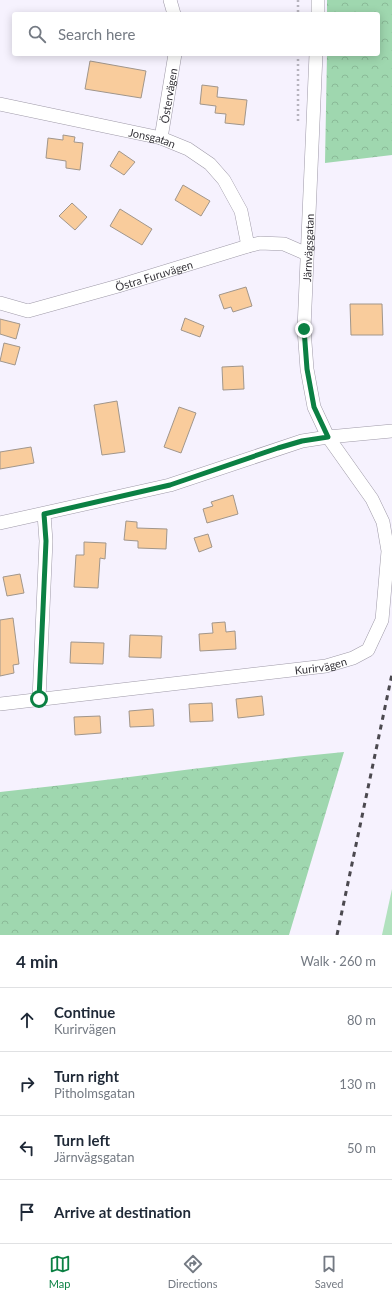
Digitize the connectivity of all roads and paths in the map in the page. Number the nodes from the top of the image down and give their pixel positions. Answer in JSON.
{"nodes":[{"id":1,"x":170,"y":0,"type":"edge"},
{"id":2,"x":298,"y":0,"type":"edge"},
{"id":3,"x":318,"y":0,"type":"edge"},
{"id":4,"x":173,"y":12,"type":"edge"},
{"id":5,"x":298,"y":12,"type":"edge"},
{"id":6,"x":318,"y":12,"type":"edge"},
{"id":7,"x":175,"y":56,"type":"edge"},
{"id":8,"x":316,"y":56,"type":"edge"},
{"id":9,"x":0,"y":104,"type":"edge"},
{"id":10,"x":161,"y":138,"type":"junction"},
{"id":11,"x":248,"y":246,"type":"junction"},
{"id":12,"x":307,"y":254,"type":"junction"},
{"id":13,"x":0,"y":303,"type":"edge"},
{"id":14,"x":392,"y":431,"type":"edge"},
{"id":15,"x":328,"y":437,"type":"junction"},
{"id":16,"x":44,"y":514,"type":"junction"},
{"id":17,"x":0,"y":523,"type":"edge"},
{"id":18,"x":39,"y":699,"type":"junction"},
{"id":19,"x":0,"y":704,"type":"edge"}],
"edges":[{"from":1,"to":4,"type":"street"},
{"from":2,"to":5,"type":"path"},
{"from":3,"to":6,"type":"street"},
{"from":7,"to":10,"type":"street","name":"Östervägen"},
{"from":8,"to":12,"type":"street","name":"Järnvägsgatan"},
{"from":9,"to":10,"type":"street","name":"Jonsgatan"},
{"from":10,"to":11,"type":"street","name":"Jonsgatan"},
{"from":11,"to":12,"type":"street","name":"Östra Furuvägen"},
{"from":11,"to":13,"type":"street","name":"Östra Furuvägen"},
{"from":12,"to":15,"type":"street","name":"Järnvägsgatan"},
{"from":14,"to":15,"type":"street"},
{"from":15,"to":16,"type":"street"},
{"from":15,"to":18,"type":"street","name":"Kurirvägen"},
{"from":16,"to":17,"type":"street"},
{"from":16,"to":18,"type":"street"},
{"from":18,"to":19,"type":"street","name":"Kurirvägen"}]}
